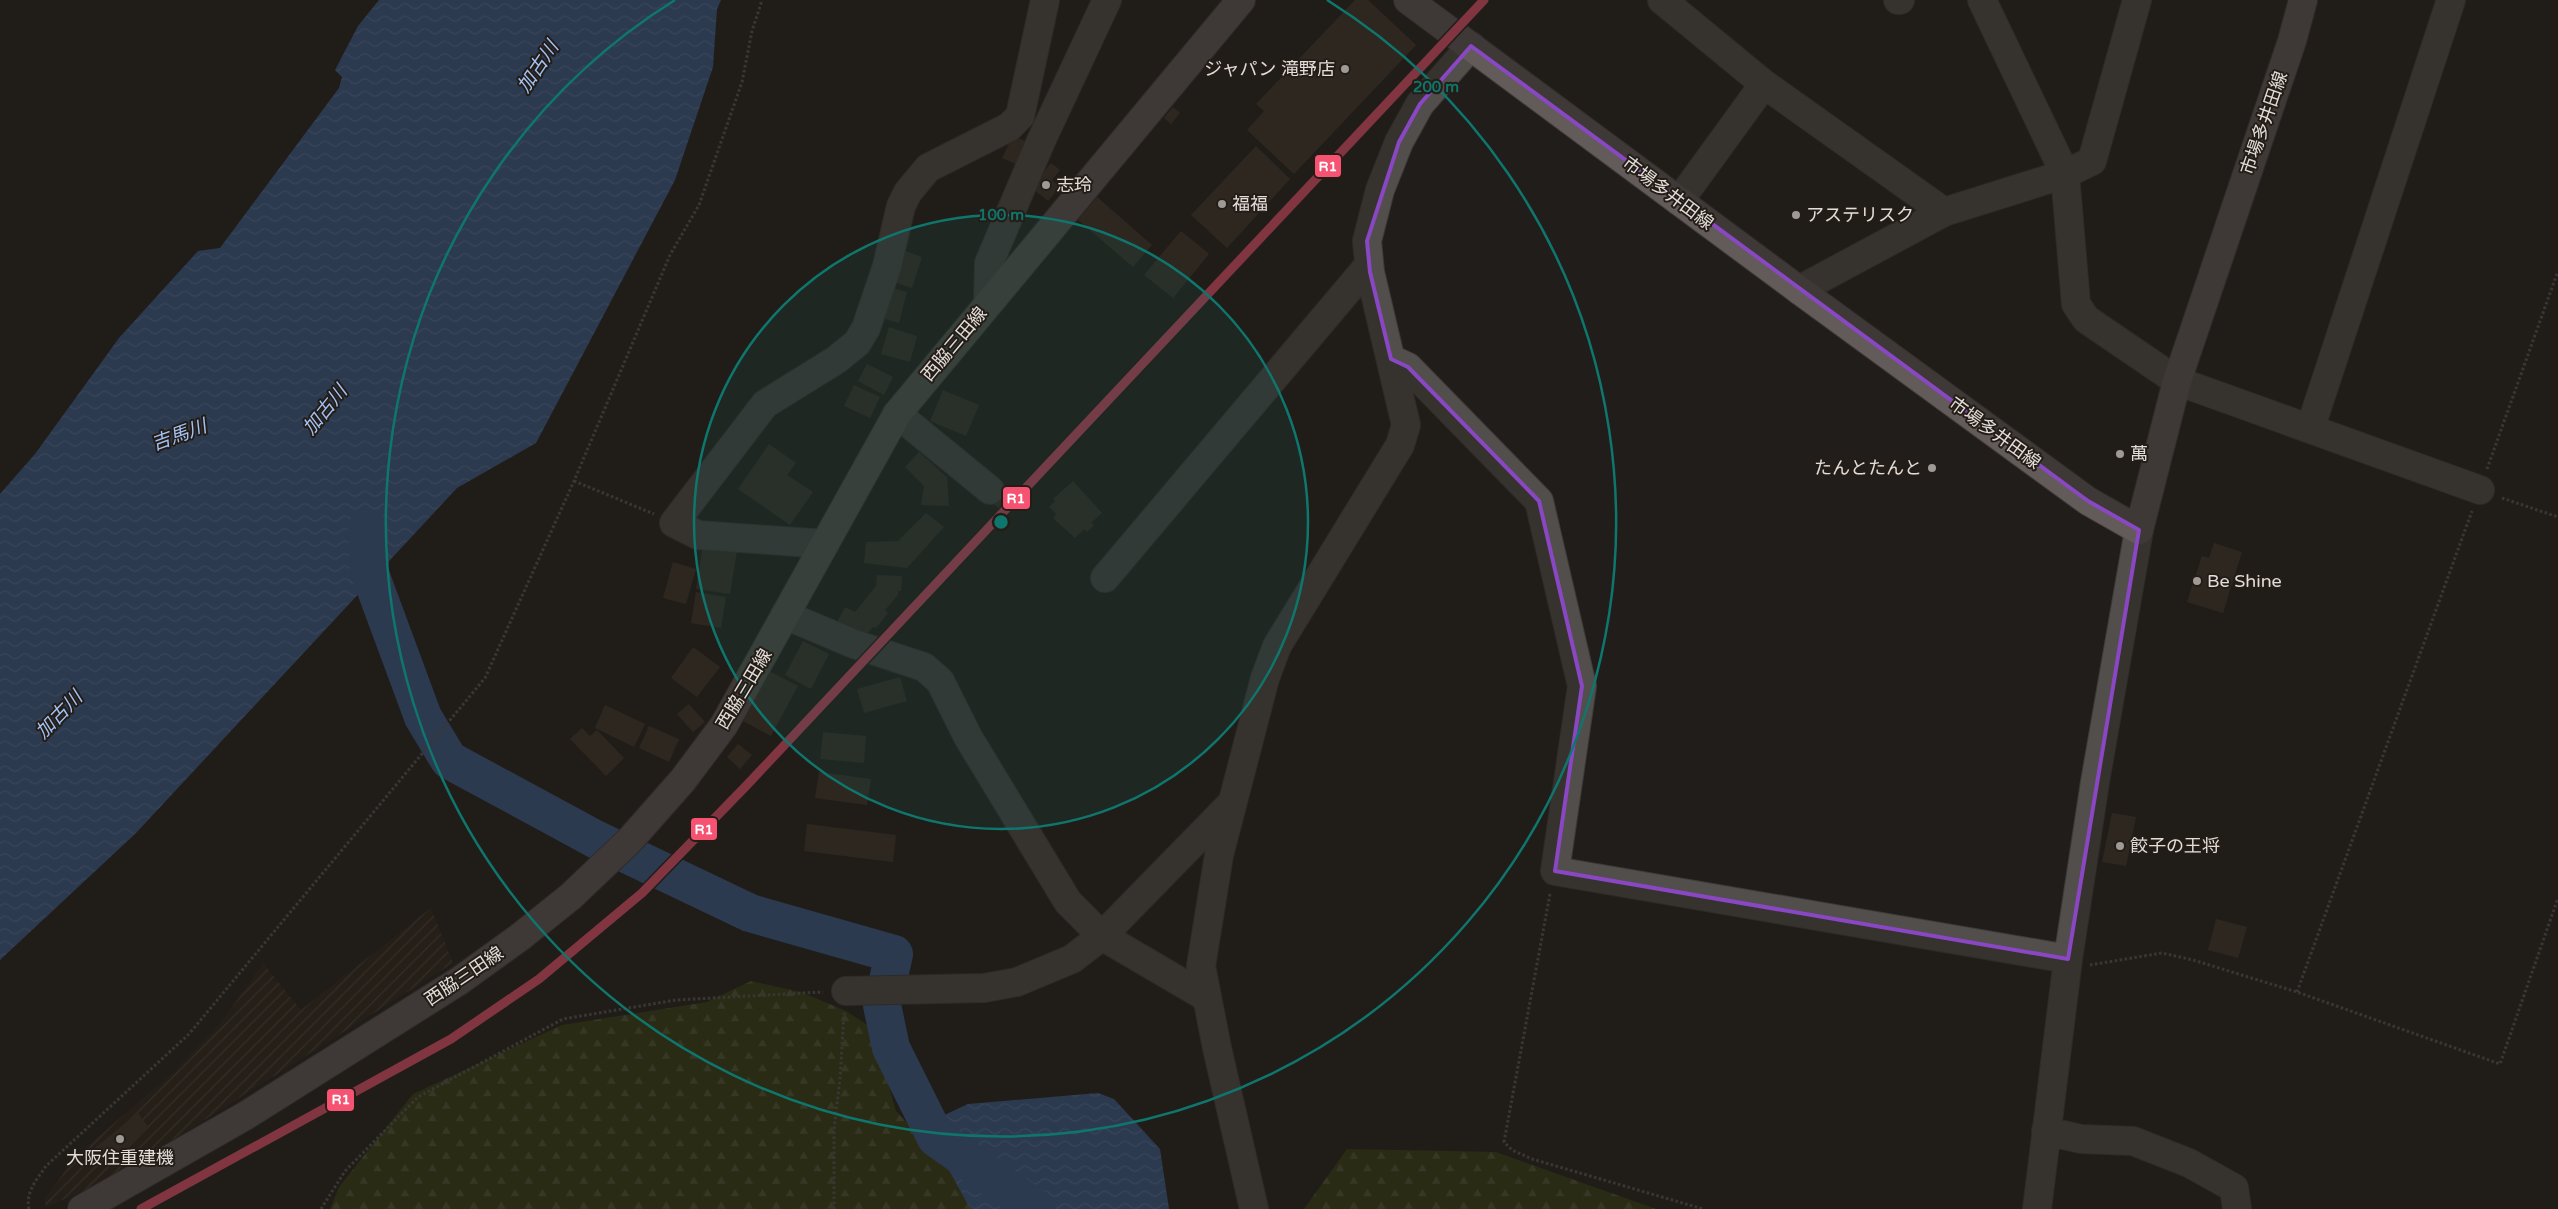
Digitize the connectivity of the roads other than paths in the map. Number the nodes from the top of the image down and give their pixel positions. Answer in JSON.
{"nodes":[{"id":1,"x":1045,"y":0,"type":"edge"},
{"id":2,"x":1107,"y":0,"type":"edge"},
{"id":3,"x":1241,"y":0,"type":"edge"},
{"id":4,"x":1408,"y":0,"type":"edge"},
{"id":5,"x":1662,"y":0,"type":"edge"},
{"id":6,"x":1982,"y":0,"type":"edge"},
{"id":7,"x":2137,"y":0,"type":"edge"},
{"id":8,"x":2303,"y":0,"type":"edge"},
{"id":9,"x":2451,"y":0,"type":"edge"},
{"id":10,"x":1471,"y":46,"type":"junction"},
{"id":11,"x":1764,"y":84,"type":"junction"},
{"id":12,"x":2065,"y":174,"type":"junction"},
{"id":13,"x":1679,"y":201,"type":"junction"},
{"id":14,"x":1944,"y":212,"type":"junction"},
{"id":15,"x":1369,"y":265,"type":"junction"},
{"id":16,"x":1799,"y":290,"type":"junction"},
{"id":17,"x":988,"y":303,"type":"junction"},
{"id":18,"x":1391,"y":359,"type":"junction"},
{"id":19,"x":2177,"y":381,"type":"junction"},
{"id":20,"x":897,"y":414,"type":"junction"},
{"id":21,"x":2310,"y":430,"type":"junction"},
{"id":22,"x":990,"y":490,"type":"dead end"},
{"id":23,"x":2480,"y":490,"type":"road end"},
{"id":24,"x":2139,"y":530,"type":"junction"},
{"id":25,"x":825,"y":544,"type":"junction"},
{"id":26,"x":1105,"y":578,"type":"dead end"},
{"id":27,"x":785,"y":616,"type":"junction"},
{"id":28,"x":1232,"y":803,"type":"junction"},
{"id":29,"x":1102,"y":936,"type":"junction"},
{"id":30,"x":2067,"y":964,"type":"junction"},
{"id":31,"x":846,"y":991,"type":"road end"},
{"id":32,"x":1206,"y":997,"type":"junction"},
{"id":33,"x":2046,"y":1131,"type":"junction"},
{"id":34,"x":82,"y":1209,"type":"edge"},
{"id":35,"x":1254,"y":1209,"type":"edge"},
{"id":36,"x":2037,"y":1209,"type":"edge"},
{"id":37,"x":2238,"y":1209,"type":"edge"}],
"edges":[{"from":1,"to":25,"type":"street"},
{"from":2,"to":17,"type":"street"},
{"from":3,"to":17,"type":"main road","name":"西脇三田線"},
{"from":4,"to":10,"type":"main road","name":"市場多井田線"},
{"from":5,"to":11,"type":"street"},
{"from":6,"to":12,"type":"street"},
{"from":7,"to":12,"type":"street"},
{"from":8,"to":19,"type":"main road","name":"市場多井田線"},
{"from":9,"to":21,"type":"street"},
{"from":10,"to":13,"type":"main road","name":"市場多井田線"},
{"from":10,"to":15,"type":"street"},
{"from":11,"to":13,"type":"street"},
{"from":11,"to":14,"type":"street"},
{"from":12,"to":14,"type":"street"},
{"from":12,"to":19,"type":"street"},
{"from":13,"to":16,"type":"main road","name":"市場多井田線"},
{"from":14,"to":16,"type":"street"},
{"from":15,"to":18,"type":"street"},
{"from":15,"to":26,"type":"street"},
{"from":16,"to":24,"type":"main road","name":"市場多井田線"},
{"from":17,"to":20,"type":"main road","name":"西脇三田線"},
{"from":18,"to":28,"type":"street"},
{"from":18,"to":30,"type":"street"},
{"from":19,"to":21,"type":"street"},
{"from":19,"to":24,"type":"main road","name":"市場多井田線"},
{"from":20,"to":22,"type":"street"},
{"from":20,"to":25,"type":"main road","name":"西脇三田線"},
{"from":21,"to":23,"type":"street"},
{"from":24,"to":30,"type":"street"},
{"from":25,"to":27,"type":"main road","name":"西脇三田線"},
{"from":27,"to":29,"type":"street"},
{"from":27,"to":34,"type":"main road","name":"西脇三田線"},
{"from":28,"to":29,"type":"street"},
{"from":28,"to":32,"type":"street"},
{"from":29,"to":31,"type":"street"},
{"from":29,"to":32,"type":"street"},
{"from":30,"to":33,"type":"street"},
{"from":32,"to":35,"type":"street"},
{"from":33,"to":36,"type":"street"},
{"from":33,"to":37,"type":"street"}]}
